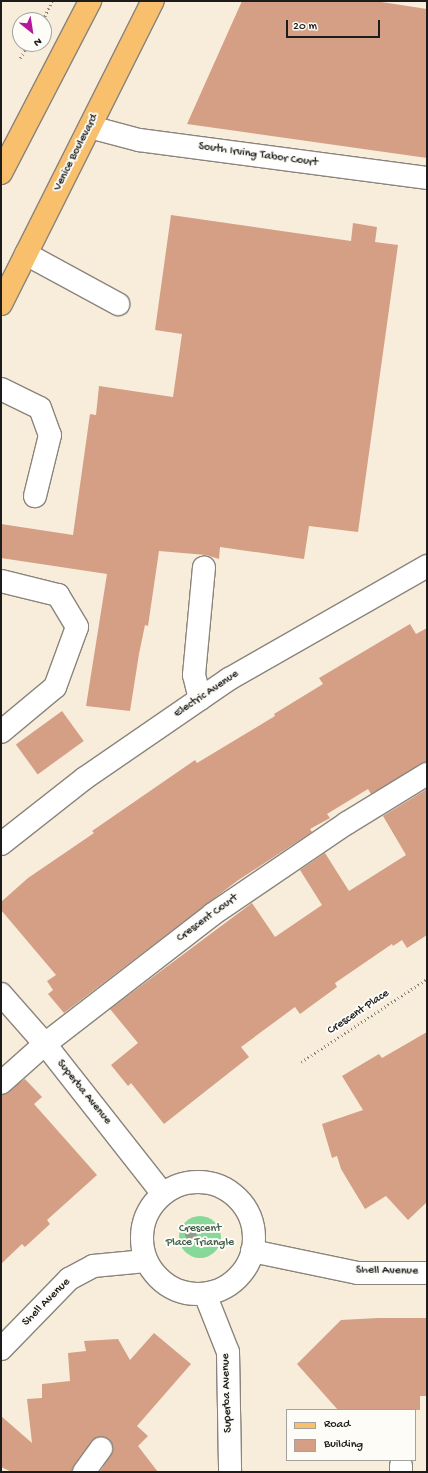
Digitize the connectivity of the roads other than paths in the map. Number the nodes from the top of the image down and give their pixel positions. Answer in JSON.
{"nodes":[{"id":1,"x":90,"y":1,"type":"edge"},
{"id":2,"x":153,"y":1,"type":"edge"},
{"id":3,"x":90,"y":127,"type":"junction"},
{"id":4,"x":1,"y":174,"type":"edge"},
{"id":5,"x":427,"y":178,"type":"edge"},
{"id":6,"x":26,"y":254,"type":"junction"},
{"id":7,"x":1,"y":304,"type":"edge"},
{"id":8,"x":118,"y":304,"type":"dead end"},
{"id":9,"x":1,"y":389,"type":"edge"},
{"id":10,"x":35,"y":496,"type":"dead end"},
{"id":11,"x":427,"y":566,"type":"edge"},
{"id":12,"x":204,"y":567,"type":"dead end"},
{"id":13,"x":1,"y":581,"type":"edge"},
{"id":14,"x":200,"y":700,"type":"junction"},
{"id":15,"x":1,"y":732,"type":"edge"},
{"id":16,"x":427,"y":774,"type":"edge"},
{"id":17,"x":1,"y":844,"type":"edge"},
{"id":18,"x":1,"y":994,"type":"edge"},
{"id":19,"x":45,"y":1044,"type":"junction"},
{"id":20,"x":1,"y":1083,"type":"edge"},
{"id":21,"x":163,"y":1194,"type":"junction"},
{"id":22,"x":252,"y":1251,"type":"junction"},
{"id":23,"x":146,"y":1261,"type":"junction"},
{"id":24,"x":427,"y":1273,"type":"edge"},
{"id":25,"x":205,"y":1294,"type":"junction"},
{"id":26,"x":1,"y":1349,"type":"edge"},
{"id":27,"x":101,"y":1449,"type":"dead end"},
{"id":28,"x":84,"y":1472,"type":"edge"},
{"id":29,"x":230,"y":1472,"type":"edge"}],
"edges":[{"from":1,"to":4,"type":"main road"},
{"from":2,"to":3,"type":"main road","name":"Venice Boulevard"},
{"from":3,"to":5,"type":"street","name":"South Irving Tabor Court"},
{"from":3,"to":6,"type":"main road","name":"Venice Boulevard"},
{"from":6,"to":7,"type":"main road","name":"Venice Boulevard"},
{"from":6,"to":8,"type":"street"},
{"from":9,"to":10,"type":"street"},
{"from":11,"to":14,"type":"street","name":"Electric Avenue"},
{"from":12,"to":14,"type":"street"},
{"from":13,"to":15,"type":"street"},
{"from":14,"to":17,"type":"street","name":"Electric Avenue"},
{"from":16,"to":19,"type":"street","name":"Crescent Court"},
{"from":18,"to":19,"type":"street","name":"Superba Avenue"},
{"from":19,"to":20,"type":"street","name":"Crescent Court"},
{"from":19,"to":21,"type":"street","name":"Superba Avenue"},
{"from":21,"to":22,"type":"street"},
{"from":21,"to":23,"type":"street"},
{"from":22,"to":24,"type":"street","name":"Shell Avenue"},
{"from":22,"to":25,"type":"street"},
{"from":23,"to":25,"type":"street"},
{"from":23,"to":26,"type":"street","name":"Shell Avenue"},
{"from":25,"to":29,"type":"street","name":"Superba Avenue"},
{"from":27,"to":28,"type":"street"}]}
